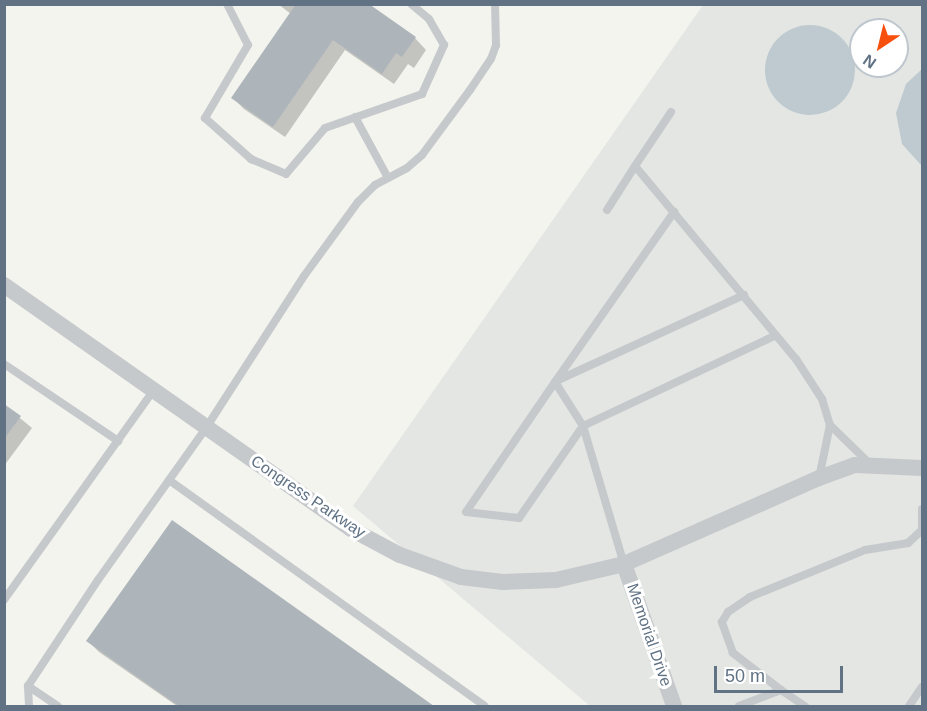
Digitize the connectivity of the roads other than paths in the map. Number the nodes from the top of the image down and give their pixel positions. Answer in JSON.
{"nodes":[{"id":1,"x":226,"y":4,"type":"edge"},
{"id":2,"x":411,"y":4,"type":"edge"},
{"id":3,"x":495,"y":4,"type":"edge"},
{"id":4,"x":671,"y":112,"type":"dead end"},
{"id":5,"x":355,"y":117,"type":"junction"},
{"id":6,"x":635,"y":166,"type":"junction"},
{"id":7,"x":388,"y":178,"type":"junction"},
{"id":8,"x":607,"y":210,"type":"dead end"},
{"id":9,"x":674,"y":212,"type":"junction"},
{"id":10,"x":4,"y":285,"type":"edge"},
{"id":11,"x":744,"y":295,"type":"junction"},
{"id":12,"x":776,"y":335,"type":"junction"},
{"id":13,"x":4,"y":364,"type":"edge"},
{"id":14,"x":555,"y":382,"type":"junction"},
{"id":15,"x":154,"y":390,"type":"junction"},
{"id":16,"x":830,"y":424,"type":"junction"},
{"id":17,"x":583,"y":426,"type":"junction"},
{"id":18,"x":206,"y":428,"type":"junction"},
{"id":19,"x":118,"y":441,"type":"junction"},
{"id":20,"x":870,"y":465,"type":"junction"},
{"id":21,"x":922,"y":468,"type":"edge"},
{"id":22,"x":819,"y":478,"type":"junction"},
{"id":23,"x":169,"y":480,"type":"junction"},
{"id":24,"x":922,"y":509,"type":"edge"},
{"id":25,"x":922,"y":532,"type":"edge"},
{"id":26,"x":624,"y":564,"type":"junction"},
{"id":27,"x":4,"y":600,"type":"edge"},
{"id":28,"x":28,"y":686,"type":"junction"},
{"id":29,"x":922,"y":687,"type":"edge"},
{"id":30,"x":781,"y":690,"type":"junction"},
{"id":31,"x":30,"y":706,"type":"edge"},
{"id":32,"x":58,"y":706,"type":"edge"},
{"id":33,"x":485,"y":706,"type":"edge"},
{"id":34,"x":674,"y":706,"type":"edge"},
{"id":35,"x":739,"y":706,"type":"edge"},
{"id":36,"x":805,"y":706,"type":"edge"},
{"id":37,"x":909,"y":706,"type":"edge"}],
"edges":[{"from":1,"to":5,"type":"lane"},
{"from":2,"to":5,"type":"lane"},
{"from":3,"to":7,"type":"lane"},
{"from":4,"to":6,"type":"lane"},
{"from":5,"to":7,"type":"lane"},
{"from":6,"to":8,"type":"lane"},
{"from":6,"to":9,"type":"lane"},
{"from":7,"to":18,"type":"lane"},
{"from":9,"to":11,"type":"lane"},
{"from":9,"to":14,"type":"lane"},
{"from":10,"to":15,"type":"street","name":"Congress Parkway"},
{"from":11,"to":12,"type":"lane"},
{"from":11,"to":14,"type":"lane"},
{"from":12,"to":16,"type":"lane"},
{"from":12,"to":17,"type":"lane"},
{"from":13,"to":19,"type":"lane"},
{"from":14,"to":17,"type":"lane"},
{"from":14,"to":17,"type":"lane"},
{"from":15,"to":18,"type":"street","name":"Congress Parkway"},
{"from":15,"to":19,"type":"lane"},
{"from":16,"to":20,"type":"lane"},
{"from":16,"to":22,"type":"lane"},
{"from":17,"to":26,"type":"lane"},
{"from":18,"to":23,"type":"lane"},
{"from":18,"to":26,"type":"street","name":"Congress Parkway"},
{"from":19,"to":27,"type":"lane"},
{"from":20,"to":21,"type":"street","name":"Congress Parkway"},
{"from":20,"to":22,"type":"street","name":"Congress Parkway"},
{"from":22,"to":26,"type":"street","name":"Congress Parkway"},
{"from":23,"to":28,"type":"lane"},
{"from":23,"to":33,"type":"lane"},
{"from":24,"to":25,"type":"lane"},
{"from":25,"to":30,"type":"lane"},
{"from":26,"to":34,"type":"street","name":"Memorial Drive"},
{"from":28,"to":31,"type":"lane"},
{"from":28,"to":32,"type":"lane"},
{"from":29,"to":37,"type":"lane"},
{"from":30,"to":35,"type":"lane"},
{"from":30,"to":36,"type":"lane"}]}
